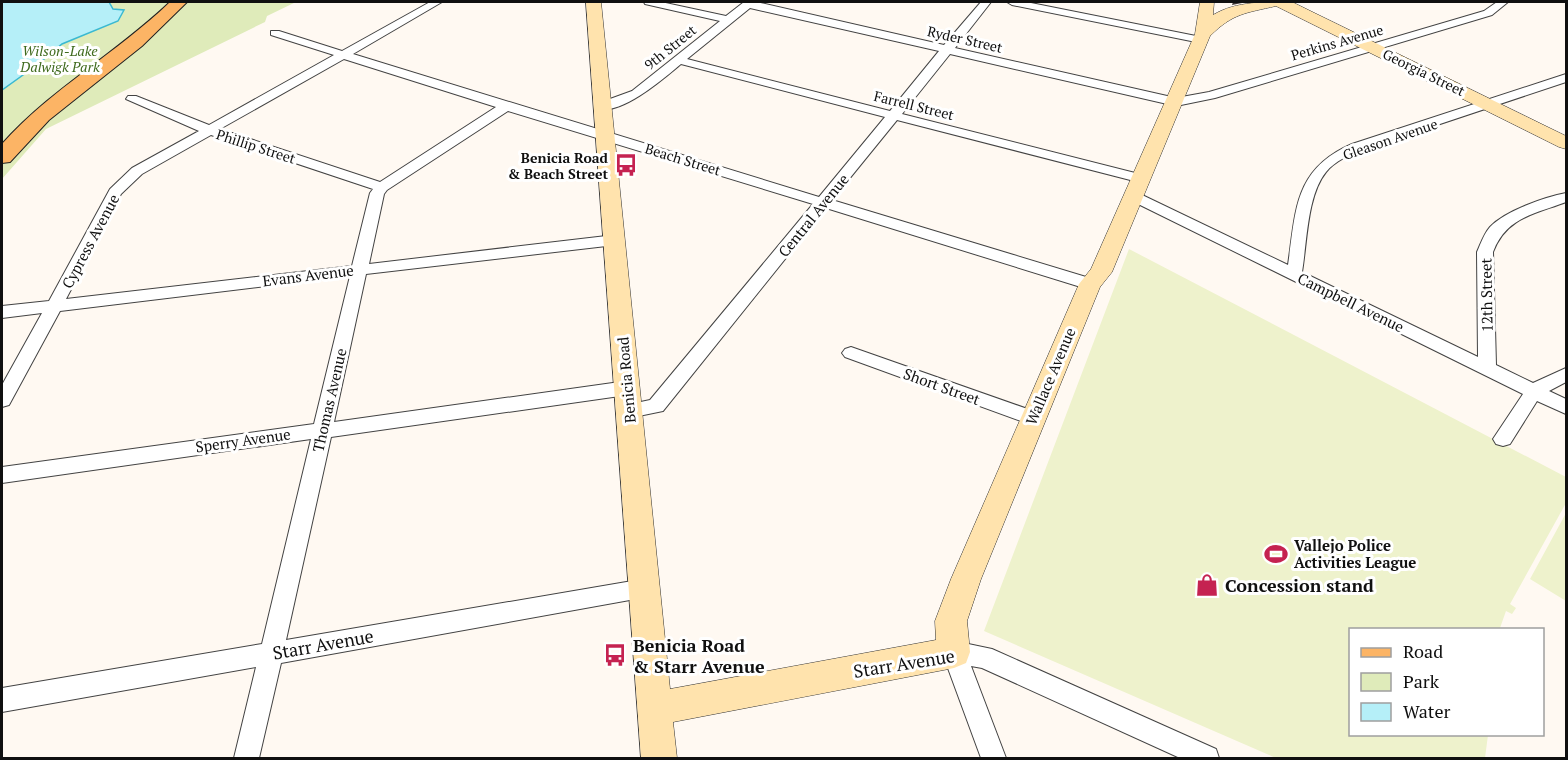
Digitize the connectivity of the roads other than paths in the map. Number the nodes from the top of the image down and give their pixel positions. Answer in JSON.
{"nodes":[{"id":1,"x":161,"y":2,"type":"edge"},
{"id":2,"x":179,"y":2,"type":"edge"},
{"id":3,"x":436,"y":2,"type":"edge"},
{"id":4,"x":593,"y":2,"type":"edge"},
{"id":5,"x":649,"y":2,"type":"edge"},
{"id":6,"x":987,"y":2,"type":"edge"},
{"id":7,"x":1012,"y":2,"type":"edge"},
{"id":8,"x":1207,"y":2,"type":"edge"},
{"id":9,"x":1272,"y":2,"type":"edge"},
{"id":10,"x":1281,"y":2,"type":"edge"},
{"id":11,"x":1503,"y":2,"type":"edge"},
{"id":12,"x":749,"y":3,"type":"edge"},
{"id":13,"x":1236,"y":11,"type":"junction"},
{"id":14,"x":728,"y":20,"type":"junction"},
{"id":15,"x":275,"y":33,"type":"dead end"},
{"id":16,"x":1202,"y":37,"type":"junction"},
{"id":17,"x":1373,"y":47,"type":"junction"},
{"id":18,"x":947,"y":50,"type":"junction"},
{"id":19,"x":346,"y":54,"type":"junction"},
{"id":20,"x":678,"y":60,"type":"junction"},
{"id":21,"x":1566,"y":78,"type":"edge"},
{"id":22,"x":132,"y":99,"type":"dead end"},
{"id":23,"x":1176,"y":102,"type":"junction"},
{"id":24,"x":603,"y":105,"type":"junction"},
{"id":25,"x":1489,"y":105,"type":"junction"},
{"id":26,"x":506,"y":106,"type":"junction"},
{"id":27,"x":894,"y":116,"type":"junction"},
{"id":28,"x":209,"y":130,"type":"junction"},
{"id":29,"x":603,"y":135,"type":"junction"},
{"id":30,"x":2,"y":137,"type":"edge"},
{"id":31,"x":1566,"y":143,"type":"edge"},
{"id":32,"x":2,"y":157,"type":"edge"},
{"id":33,"x":382,"y":188,"type":"junction"},
{"id":34,"x":1138,"y":188,"type":"junction"},
{"id":35,"x":1566,"y":197,"type":"edge"},
{"id":36,"x":824,"y":202,"type":"junction"},
{"id":37,"x":615,"y":240,"type":"junction"},
{"id":38,"x":359,"y":269,"type":"junction"},
{"id":39,"x":1294,"y":274,"type":"junction"},
{"id":40,"x":1090,"y":284,"type":"junction"},
{"id":41,"x":55,"y":305,"type":"junction"},
{"id":42,"x":2,"y":312,"type":"edge"},
{"id":43,"x":851,"y":353,"type":"dead end"},
{"id":44,"x":1487,"y":369,"type":"junction"},
{"id":45,"x":1566,"y":374,"type":"edge"},
{"id":46,"x":1534,"y":391,"type":"junction"},
{"id":47,"x":2,"y":400,"type":"edge"},
{"id":48,"x":628,"y":400,"type":"junction"},
{"id":49,"x":1566,"y":407,"type":"edge"},
{"id":50,"x":1032,"y":418,"type":"junction"},
{"id":51,"x":322,"y":429,"type":"junction"},
{"id":52,"x":1503,"y":439,"type":"dead end"},
{"id":53,"x":2,"y":475,"type":"edge"},
{"id":54,"x":644,"y":589,"type":"junction"},
{"id":55,"x":954,"y":652,"type":"junction"},
{"id":56,"x":271,"y":653,"type":"junction"},
{"id":57,"x":2,"y":700,"type":"edge"},
{"id":58,"x":654,"y":709,"type":"junction"},
{"id":59,"x":248,"y":759,"type":"edge"},
{"id":60,"x":659,"y":759,"type":"edge"},
{"id":61,"x":993,"y":759,"type":"edge"},
{"id":62,"x":1207,"y":759,"type":"edge"}],
"edges":[{"from":1,"to":30,"type":"main road"},
{"from":2,"to":32,"type":"main road"},
{"from":3,"to":19,"type":"street","name":"Cypress Avenue"},
{"from":4,"to":24,"type":"main road","name":"Benicia Road"},
{"from":5,"to":14,"type":"street"},
{"from":6,"to":18,"type":"street","name":"Central Avenue"},
{"from":7,"to":16,"type":"street"},
{"from":8,"to":13,"type":"main road"},
{"from":8,"to":16,"type":"main road","name":"Wallace Avenue"},
{"from":9,"to":13,"type":"main road"},
{"from":10,"to":17,"type":"main road","name":"Georgia Street"},
{"from":11,"to":17,"type":"street","name":"Perkins Avenue"},
{"from":12,"to":14,"type":"street","name":"9th Street"},
{"from":12,"to":18,"type":"street","name":"Ryder Street"},
{"from":13,"to":16,"type":"main road"},
{"from":14,"to":20,"type":"street","name":"9th Street"},
{"from":15,"to":19,"type":"street","name":"Beach Street"},
{"from":16,"to":23,"type":"main road","name":"Wallace Avenue"},
{"from":17,"to":23,"type":"street","name":"Perkins Avenue"},
{"from":17,"to":25,"type":"main road","name":"Georgia Street"},
{"from":18,"to":23,"type":"street","name":"Ryder Street"},
{"from":18,"to":27,"type":"street","name":"Central Avenue"},
{"from":19,"to":26,"type":"street","name":"Beach Street"},
{"from":19,"to":28,"type":"street","name":"Cypress Avenue"},
{"from":20,"to":24,"type":"street","name":"9th Street"},
{"from":20,"to":27,"type":"street","name":"Farrell Street"},
{"from":21,"to":25,"type":"street","name":"Gleason Avenue"},
{"from":22,"to":28,"type":"street","name":"Phillip Street"},
{"from":23,"to":34,"type":"main road","name":"Wallace Avenue"},
{"from":24,"to":29,"type":"main road","name":"Benicia Road"},
{"from":25,"to":31,"type":"main road","name":"Georgia Street"},
{"from":25,"to":39,"type":"street","name":"Gleason Avenue"},
{"from":26,"to":29,"type":"street","name":"Beach Street"},
{"from":26,"to":33,"type":"street"},
{"from":27,"to":34,"type":"street","name":"Farrell Street"},
{"from":27,"to":36,"type":"street","name":"Central Avenue"},
{"from":28,"to":33,"type":"street","name":"Phillip Street"},
{"from":28,"to":41,"type":"street","name":"Cypress Avenue"},
{"from":29,"to":36,"type":"street","name":"Beach Street"},
{"from":29,"to":37,"type":"main road","name":"Benicia Road"},
{"from":33,"to":38,"type":"street","name":"Thomas Avenue"},
{"from":34,"to":39,"type":"street","name":"Campbell Avenue"},
{"from":34,"to":40,"type":"main road","name":"Wallace Avenue"},
{"from":35,"to":44,"type":"street","name":"12th Street"},
{"from":36,"to":40,"type":"street","name":"Beach Street"},
{"from":36,"to":48,"type":"street","name":"Central Avenue"},
{"from":37,"to":38,"type":"street","name":"Evans Avenue"},
{"from":37,"to":48,"type":"main road","name":"Benicia Road"},
{"from":38,"to":41,"type":"street","name":"Evans Avenue"},
{"from":38,"to":51,"type":"street","name":"Thomas Avenue"},
{"from":39,"to":44,"type":"street","name":"Campbell Avenue"},
{"from":40,"to":50,"type":"main road","name":"Wallace Avenue"},
{"from":41,"to":42,"type":"street","name":"Evans Avenue"},
{"from":41,"to":47,"type":"street","name":"Cypress Avenue"},
{"from":43,"to":50,"type":"street","name":"Short Street"},
{"from":44,"to":46,"type":"street","name":"Campbell Avenue"},
{"from":45,"to":46,"type":"street"},
{"from":46,"to":49,"type":"street","name":"Campbell Avenue"},
{"from":46,"to":52,"type":"street"},
{"from":48,"to":51,"type":"street","name":"Sperry Avenue"},
{"from":48,"to":54,"type":"main road","name":"Benicia Road"},
{"from":50,"to":55,"type":"main road","name":"Wallace Avenue"},
{"from":51,"to":53,"type":"street","name":"Sperry Avenue"},
{"from":51,"to":56,"type":"street","name":"Thomas Avenue"},
{"from":54,"to":56,"type":"street","name":"Starr Avenue"},
{"from":54,"to":58,"type":"main road","name":"Benicia Road"},
{"from":55,"to":58,"type":"main road","name":"Starr Avenue"},
{"from":55,"to":61,"type":"street","name":"Wallace Avenue"},
{"from":55,"to":62,"type":"street","name":"Starr Avenue"},
{"from":56,"to":57,"type":"street","name":"Starr Avenue"},
{"from":56,"to":59,"type":"street","name":"Thomas Avenue"},
{"from":58,"to":60,"type":"main road","name":"Benicia Road"}]}
